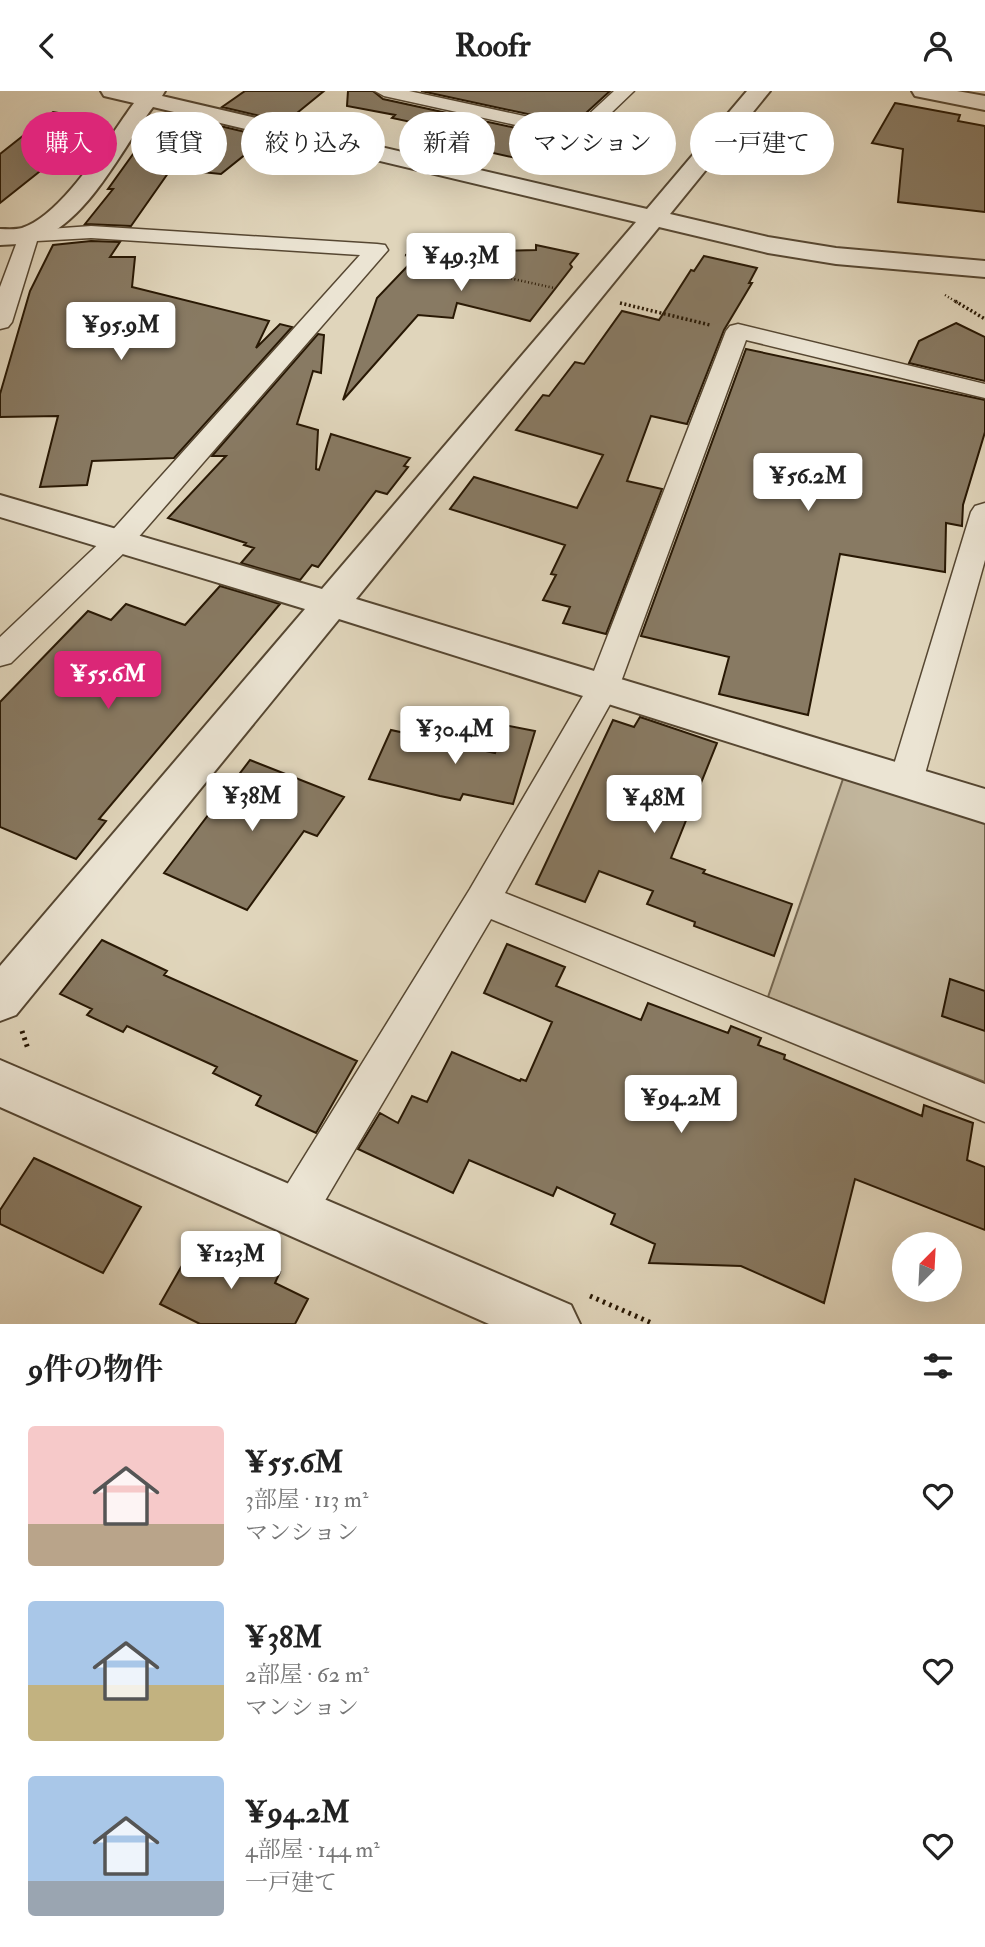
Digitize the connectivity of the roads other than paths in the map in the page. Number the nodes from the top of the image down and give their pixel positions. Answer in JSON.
{"nodes":[{"id":1,"x":112,"y":91,"type":"edge"},
{"id":2,"x":384,"y":91,"type":"edge"},
{"id":3,"x":625,"y":91,"type":"edge"},
{"id":4,"x":760,"y":91,"type":"edge"},
{"id":5,"x":923,"y":91,"type":"edge"},
{"id":6,"x":150,"y":95,"type":"edge"},
{"id":7,"x":985,"y":103,"type":"edge"},
{"id":8,"x":652,"y":219,"type":"junction"},
{"id":9,"x":28,"y":235,"type":"junction"},
{"id":10,"x":0,"y":237,"type":"edge"},
{"id":11,"x":985,"y":269,"type":"edge"},
{"id":12,"x":0,"y":322,"type":"edge"},
{"id":13,"x":985,"y":391,"type":"edge"},
{"id":14,"x":0,"y":506,"type":"edge"},
{"id":15,"x":985,"y":512,"type":"edge"},
{"id":16,"x":119,"y":541,"type":"junction"},
{"id":17,"x":330,"y":605,"type":"junction"},
{"id":18,"x":0,"y":655,"type":"edge"},
{"id":19,"x":602,"y":690,"type":"junction"},
{"id":20,"x":906,"y":781,"type":"junction"},
{"id":21,"x":985,"y":806,"type":"edge"},
{"id":22,"x":483,"y":900,"type":"junction"},
{"id":23,"x":0,"y":1000,"type":"edge"},
{"id":24,"x":0,"y":1083,"type":"edge"},
{"id":25,"x":985,"y":1103,"type":"edge"},
{"id":26,"x":295,"y":1211,"type":"junction"},
{"id":27,"x":552,"y":1324,"type":"edge"}],
"edges":[{"from":1,"to":6,"type":"street"},
{"from":2,"to":3,"type":"street"},
{"from":4,"to":8,"type":"street"},
{"from":5,"to":7,"type":"street"},
{"from":6,"to":8,"type":"street"},
{"from":6,"to":9,"type":"street"},
{"from":8,"to":11,"type":"street"},
{"from":8,"to":17,"type":"street"},
{"from":9,"to":10,"type":"street"},
{"from":9,"to":12,"type":"street"},
{"from":9,"to":16,"type":"street"},
{"from":13,"to":19,"type":"street"},
{"from":14,"to":16,"type":"street"},
{"from":15,"to":20,"type":"street"},
{"from":16,"to":17,"type":"street"},
{"from":16,"to":18,"type":"street"},
{"from":17,"to":19,"type":"street"},
{"from":17,"to":23,"type":"street"},
{"from":19,"to":20,"type":"street"},
{"from":19,"to":22,"type":"street"},
{"from":20,"to":21,"type":"street"},
{"from":22,"to":25,"type":"street"},
{"from":22,"to":26,"type":"street"},
{"from":24,"to":26,"type":"street"},
{"from":26,"to":27,"type":"street"}]}
